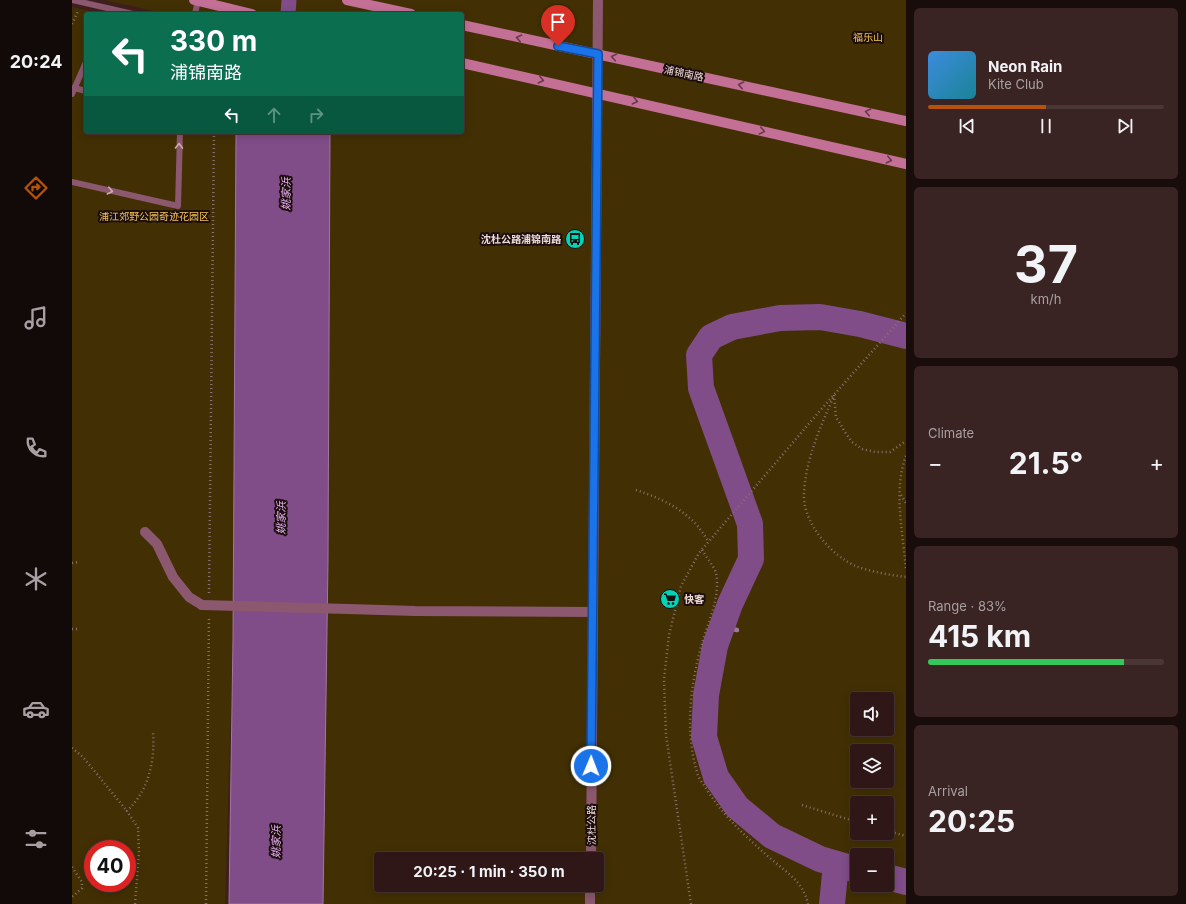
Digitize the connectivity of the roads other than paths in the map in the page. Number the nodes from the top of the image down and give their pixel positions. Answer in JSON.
{"nodes":[{"id":1,"x":72,"y":0,"type":"edge"},
{"id":2,"x":194,"y":0,"type":"edge"},
{"id":3,"x":198,"y":0,"type":"edge"},
{"id":4,"x":347,"y":0,"type":"edge"},
{"id":5,"x":598,"y":0,"type":"edge"},
{"id":6,"x":109,"y":11,"type":"edge"},
{"id":7,"x":195,"y":12,"type":"edge"},
{"id":8,"x":244,"y":12,"type":"edge"},
{"id":9,"x":402,"y":12,"type":"edge"},
{"id":10,"x":464,"y":25,"type":"edge"},
{"id":11,"x":598,"y":54,"type":"junction"},
{"id":12,"x":464,"y":63,"type":"edge"},
{"id":13,"x":84,"y":66,"type":"edge"},
{"id":14,"x":73,"y":91,"type":"edge"},
{"id":15,"x":84,"y":91,"type":"edge"},
{"id":16,"x":597,"y":93,"type":"junction"},
{"id":17,"x":906,"y":120,"type":"edge"},
{"id":18,"x":180,"y":134,"type":"edge"},
{"id":19,"x":906,"y":164,"type":"edge"},
{"id":20,"x":72,"y":182,"type":"edge"},
{"id":21,"x":144,"y":532,"type":"dead end"},
{"id":22,"x":593,"y":612,"type":"junction"},
{"id":23,"x":591,"y":852,"type":"edge"},
{"id":24,"x":590,"y":892,"type":"edge"},
{"id":25,"x":590,"y":904,"type":"edge"}],
"edges":[{"from":1,"to":6,"type":"lane"},
{"from":2,"to":8,"type":"main road","bridge":true},
{"from":3,"to":7,"type":"lane"},
{"from":4,"to":9,"type":"main road"},
{"from":5,"to":11,"type":"street","name":"沈杜公路"},
{"from":11,"to":10,"type":"main road","name":"浦锦南路","one_way":true},
{"from":11,"to":16,"type":"street","name":"沈杜公路"},
{"from":17,"to":11,"type":"main road","name":"浦锦南路","one_way":true},
{"from":12,"to":16,"type":"main road","one_way":true},
{"from":13,"to":14,"type":"lane"},
{"from":14,"to":15,"type":"lane"},
{"from":16,"to":19,"type":"main road","one_way":true},
{"from":16,"to":22,"type":"street","name":"沈杜公路"},
{"from":20,"to":18,"type":"lane","one_way":true},
{"from":21,"to":22,"type":"street","bridge":true},
{"from":22,"to":23,"type":"street","name":"沈杜公路"},
{"from":24,"to":25,"type":"street"}]}
